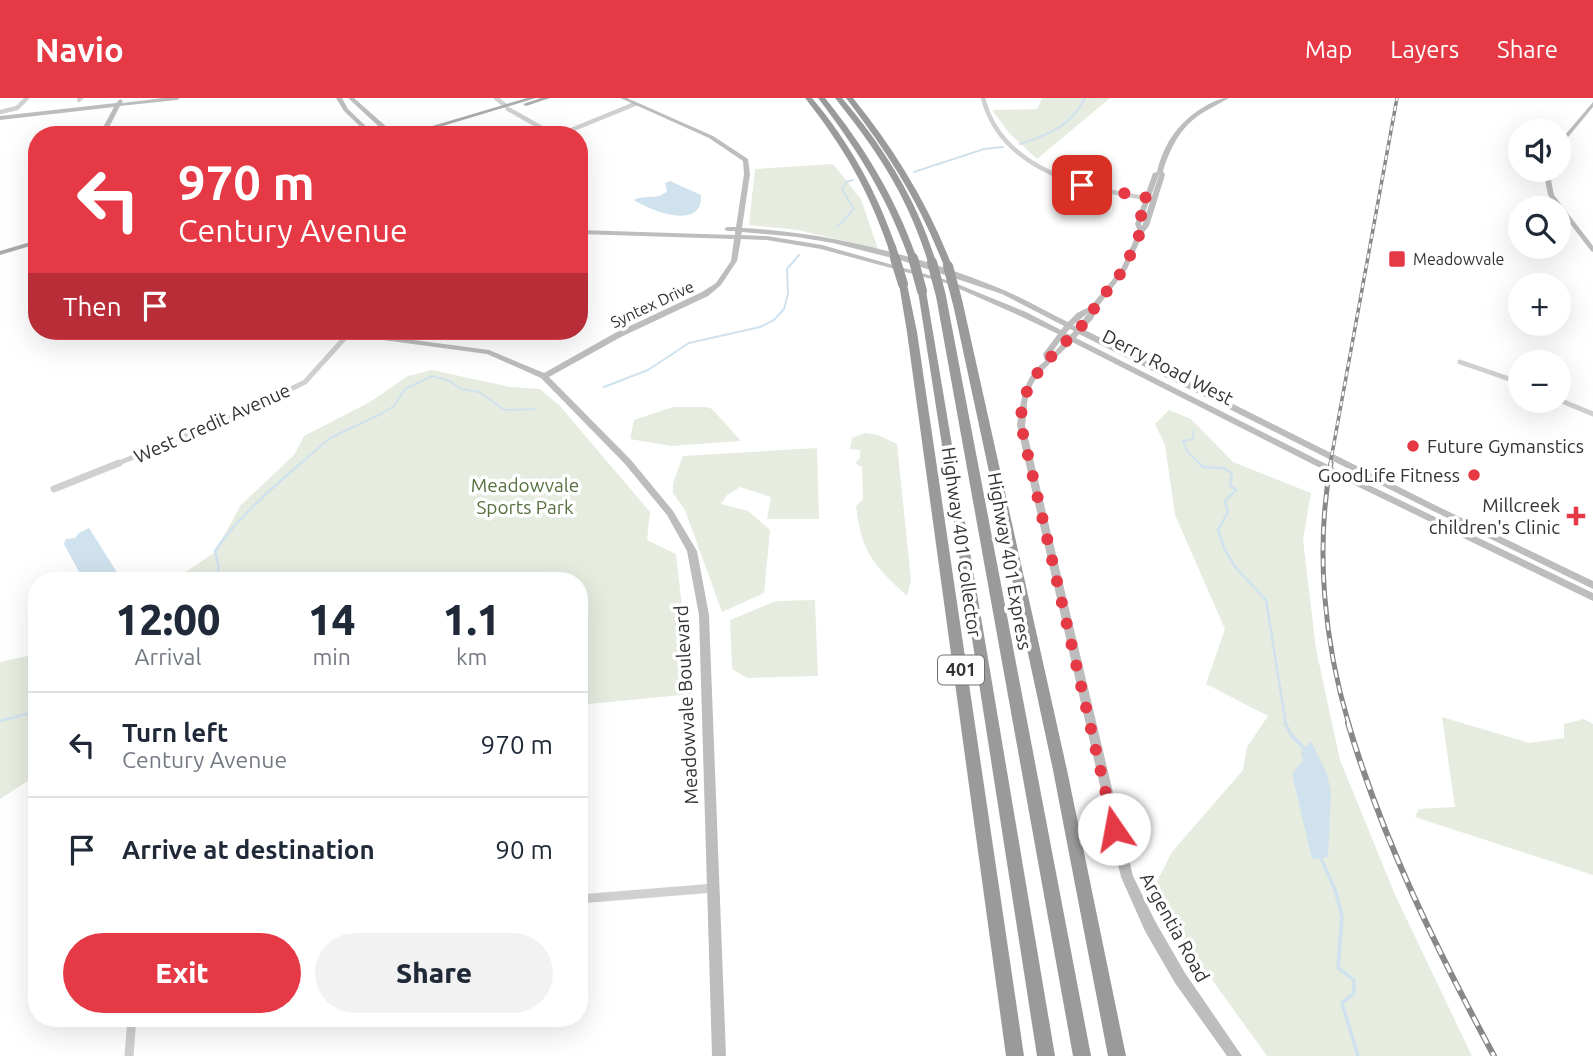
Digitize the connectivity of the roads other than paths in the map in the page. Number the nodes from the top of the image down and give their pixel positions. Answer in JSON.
{"nodes":[{"id":1,"x":27,"y":98,"type":"edge"},
{"id":2,"x":177,"y":98,"type":"edge"},
{"id":3,"x":339,"y":98,"type":"edge"},
{"id":4,"x":351,"y":98,"type":"edge"},
{"id":5,"x":496,"y":98,"type":"edge"},
{"id":6,"x":533,"y":98,"type":"edge"},
{"id":7,"x":547,"y":98,"type":"edge"},
{"id":8,"x":623,"y":98,"type":"edge"},
{"id":9,"x":821,"y":98,"type":"edge"},
{"id":10,"x":838,"y":98,"type":"edge"},
{"id":11,"x":849,"y":98,"type":"edge"},
{"id":12,"x":859,"y":98,"type":"edge"},
{"id":13,"x":983,"y":98,"type":"edge"},
{"id":14,"x":1226,"y":98,"type":"edge"},
{"id":15,"x":798,"y":99,"type":"edge"},
{"id":16,"x":809,"y":99,"type":"edge"},
{"id":17,"x":120,"y":101,"type":"edge"},
{"id":18,"x":635,"y":104,"type":"junction"},
{"id":19,"x":1593,"y":104,"type":"edge"},
{"id":20,"x":507,"y":107,"type":"junction"},
{"id":21,"x":0,"y":112,"type":"edge"},
{"id":22,"x":0,"y":118,"type":"edge"},
{"id":23,"x":107,"y":126,"type":"edge"},
{"id":24,"x":363,"y":126,"type":"edge"},
{"id":25,"x":382,"y":126,"type":"edge"},
{"id":26,"x":446,"y":126,"type":"edge"},
{"id":27,"x":446,"y":126,"type":"edge"},
{"id":28,"x":540,"y":126,"type":"edge"},
{"id":29,"x":579,"y":126,"type":"edge"},
{"id":30,"x":1571,"y":131,"type":"edge"},
{"id":31,"x":892,"y":153,"type":"junction"},
{"id":32,"x":1548,"y":182,"type":"edge"},
{"id":33,"x":1151,"y":199,"type":"junction"},
{"id":34,"x":588,"y":229,"type":"edge"},
{"id":35,"x":887,"y":230,"type":"junction"},
{"id":36,"x":739,"y":233,"type":"junction"},
{"id":37,"x":28,"y":245,"type":"edge"},
{"id":38,"x":1593,"y":250,"type":"edge"},
{"id":39,"x":28,"y":252,"type":"edge"},
{"id":40,"x":0,"y":253,"type":"edge"},
{"id":41,"x":0,"y":260,"type":"edge"},
{"id":42,"x":932,"y":262,"type":"joint"},
{"id":43,"x":948,"y":266,"type":"joint"},
{"id":44,"x":902,"y":284,"type":"joint"},
{"id":45,"x":958,"y":304,"type":"joint"},
{"id":46,"x":1094,"y":308,"type":"junction"},
{"id":47,"x":1090,"y":317,"type":"junction"},
{"id":48,"x":1044,"y":324,"type":"junction"},
{"id":49,"x":1074,"y":327,"type":"junction"},
{"id":50,"x":1067,"y":337,"type":"junction"},
{"id":51,"x":342,"y":340,"type":"edge"},
{"id":52,"x":405,"y":340,"type":"edge"},
{"id":53,"x":1103,"y":342,"type":"junction"},
{"id":54,"x":1049,"y":355,"type":"junction"},
{"id":55,"x":1460,"y":362,"type":"dead end"},
{"id":56,"x":544,"y":376,"type":"junction"},
{"id":57,"x":1508,"y":379,"type":"edge"},
{"id":58,"x":1571,"y":405,"type":"edge"},
{"id":59,"x":1593,"y":414,"type":"edge"},
{"id":60,"x":54,"y":489,"type":"dead end"},
{"id":61,"x":1593,"y":585,"type":"edge"},
{"id":62,"x":1593,"y":597,"type":"edge"},
{"id":63,"x":714,"y":888,"type":"junction"},
{"id":64,"x":588,"y":898,"type":"edge"},
{"id":65,"x":131,"y":1027,"type":"edge"},
{"id":66,"x":129,"y":1056,"type":"edge"},
{"id":67,"x":719,"y":1056,"type":"edge"},
{"id":68,"x":1015,"y":1056,"type":"edge"},
{"id":69,"x":1045,"y":1056,"type":"edge"},
{"id":70,"x":1082,"y":1056,"type":"edge"},
{"id":71,"x":1117,"y":1056,"type":"edge"},
{"id":72,"x":1235,"y":1056,"type":"edge"}],
"edges":[{"from":1,"to":21,"type":"street"},
{"from":2,"to":17,"type":"main road"},
{"from":3,"to":24,"type":"main road"},
{"from":4,"to":25,"type":"main road"},
{"from":5,"to":20,"type":"street"},
{"from":6,"to":20,"type":"main road"},
{"from":7,"to":20,"type":"main road"},
{"from":8,"to":18,"type":"main road"},
{"from":9,"to":69,"type":"highway","number":"401","bridge":true},
{"from":10,"to":42,"type":"highway","name":"Highway 401 Express","number":"401"},
{"from":11,"to":31,"type":"highway"},
{"from":12,"to":31,"type":"highway"},
{"from":13,"to":33,"type":"street"},
{"from":14,"to":33,"type":"main road","name":"Argentia Road"},
{"from":15,"to":35,"type":"highway"},
{"from":16,"to":35,"type":"highway","name":"Highway 401 Collector","number":"401"},
{"from":17,"to":22,"type":"main road"},
{"from":17,"to":23,"type":"main road"},
{"from":18,"to":29,"type":"street"},
{"from":18,"to":36,"type":"main road","name":"Syntex Drive"},
{"from":19,"to":30,"type":"main road"},
{"from":20,"to":26,"type":"main road"},
{"from":20,"to":27,"type":"main road"},
{"from":20,"to":28,"type":"street"},
{"from":31,"to":43,"type":"highway"},
{"from":32,"to":38,"type":"main road"},
{"from":33,"to":46,"type":"main road","name":"Argentia Road"},
{"from":34,"to":36,"type":"main road","name":"Derry Road West"},
{"from":35,"to":44,"type":"highway","name":"Highway 401 Collector","number":"401","bridge":true},
{"from":36,"to":48,"type":"main road","name":"Derry Road West"},
{"from":36,"to":49,"type":"main road","name":"Derry Road West"},
{"from":36,"to":56,"type":"main road","name":"Syntex Drive"},
{"from":37,"to":40,"type":"main road"},
{"from":39,"to":41,"type":"main road"},
{"from":42,"to":70,"type":"highway","name":"Highway 401 Express","number":"401","bridge":true},
{"from":43,"to":45,"type":"highway","bridge":true},
{"from":44,"to":68,"type":"highway","name":"Highway 401 Collector","number":"401"},
{"from":45,"to":71,"type":"highway"},
{"from":46,"to":47,"type":"main road","name":"Argentia Road"},
{"from":46,"to":49,"type":"main road","name":"Argentia Road"},
{"from":47,"to":49,"type":"main road","name":"Argentia Road"},
{"from":47,"to":53,"type":"main road"},
{"from":48,"to":50,"type":"main road","name":"Derry Road West"},
{"from":48,"to":54,"type":"main road"},
{"from":49,"to":50,"type":"main road","name":"Argentia Road"},
{"from":49,"to":53,"type":"main road","name":"Derry Road West"},
{"from":50,"to":54,"type":"main road","name":"Argentia Road"},
{"from":50,"to":62,"type":"main road","name":"Derry Road West"},
{"from":51,"to":60,"type":"street","name":"West Credit Avenue"},
{"from":52,"to":56,"type":"main road","name":"Meadowvale Boulevard"},
{"from":53,"to":61,"type":"main road","name":"Derry Road West"},
{"from":54,"to":72,"type":"main road","name":"Argentia Road"},
{"from":55,"to":57,"type":"street"},
{"from":56,"to":63,"type":"main road","name":"Meadowvale Boulevard"},
{"from":58,"to":59,"type":"street"},
{"from":63,"to":64,"type":"street"},
{"from":63,"to":67,"type":"main road","name":"Meadowvale Boulevard"},
{"from":65,"to":66,"type":"street"}]}
